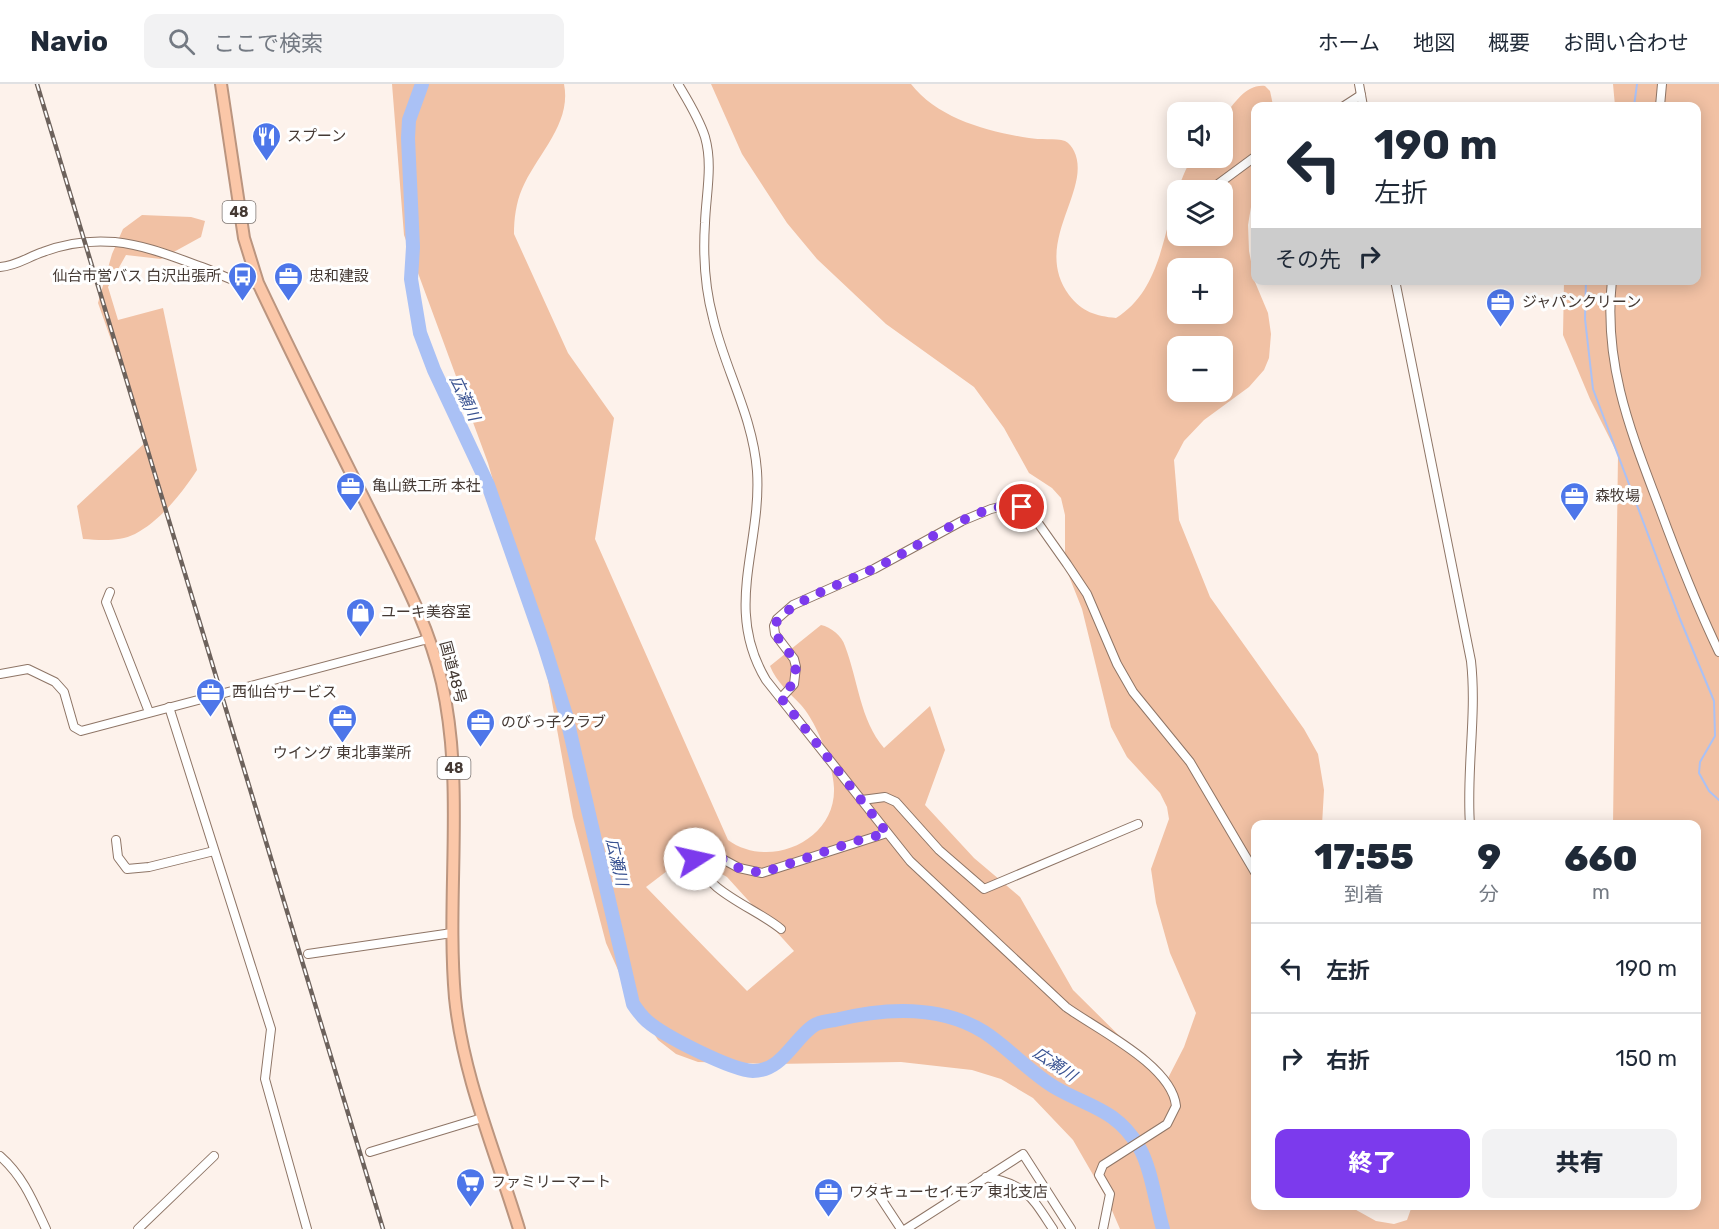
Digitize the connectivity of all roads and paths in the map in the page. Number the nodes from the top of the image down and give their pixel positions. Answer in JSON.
{"nodes":[{"id":1,"x":221,"y":84,"type":"edge"},
{"id":2,"x":678,"y":84,"type":"edge"},
{"id":3,"x":1359,"y":84,"type":"edge"},
{"id":4,"x":1662,"y":84,"type":"edge"},
{"id":5,"x":1361,"y":95,"type":"junction"},
{"id":6,"x":1350,"y":102,"type":"edge"},
{"id":7,"x":1362,"y":102,"type":"edge"},
{"id":8,"x":1660,"y":102,"type":"edge"},
{"id":9,"x":1251,"y":160,"type":"edge"},
{"id":10,"x":1224,"y":180,"type":"edge"},
{"id":11,"x":0,"y":267,"type":"edge"},
{"id":12,"x":258,"y":283,"type":"junction"},
{"id":13,"x":1396,"y":285,"type":"edge"},
{"id":14,"x":1612,"y":285,"type":"edge"},
{"id":15,"x":110,"y":592,"type":"dead end"},
{"id":16,"x":428,"y":639,"type":"junction"},
{"id":17,"x":1719,"y":652,"type":"edge"},
{"id":18,"x":0,"y":674,"type":"edge"},
{"id":19,"x":781,"y":698,"type":"junction"},
{"id":20,"x":169,"y":707,"type":"junction"},
{"id":21,"x":149,"y":712,"type":"junction"},
{"id":22,"x":862,"y":800,"type":"junction"},
{"id":23,"x":1470,"y":820,"type":"edge"},
{"id":24,"x":1138,"y":824,"type":"dead end"},
{"id":25,"x":887,"y":833,"type":"junction"},
{"id":26,"x":116,"y":840,"type":"dead end"},
{"id":27,"x":214,"y":851,"type":"junction"},
{"id":28,"x":1251,"y":866,"type":"edge"},
{"id":29,"x":781,"y":929,"type":"dead end"},
{"id":30,"x":452,"y":933,"type":"junction"},
{"id":31,"x":309,"y":954,"type":"dead end"},
{"id":32,"x":482,"y":1118,"type":"junction"},
{"id":33,"x":370,"y":1152,"type":"dead end"},
{"id":34,"x":0,"y":1156,"type":"edge"},
{"id":35,"x":214,"y":1156,"type":"dead end"},
{"id":36,"x":986,"y":1177,"type":"junction"},
{"id":37,"x":874,"y":1188,"type":"dead end"},
{"id":38,"x":46,"y":1229,"type":"edge"},
{"id":39,"x":138,"y":1229,"type":"edge"},
{"id":40,"x":307,"y":1229,"type":"edge"},
{"id":41,"x":519,"y":1229,"type":"edge"},
{"id":42,"x":903,"y":1229,"type":"edge"},
{"id":43,"x":1053,"y":1229,"type":"edge"},
{"id":44,"x":1071,"y":1229,"type":"edge"},
{"id":45,"x":1103,"y":1229,"type":"edge"}],
"edges":[{"from":1,"to":12,"type":"highway","name":"国道48号","number":"48"},
{"from":2,"to":19,"type":"street"},
{"from":3,"to":5,"type":"street"},
{"from":4,"to":8,"type":"street"},
{"from":5,"to":6,"type":"street"},
{"from":5,"to":7,"type":"street"},
{"from":9,"to":10,"type":"street"},
{"from":11,"to":12,"type":"street"},
{"from":12,"to":16,"type":"highway","name":"国道48号","number":"48"},
{"from":13,"to":23,"type":"street"},
{"from":14,"to":17,"type":"street"},
{"from":15,"to":21,"type":"street"},
{"from":16,"to":20,"type":"street"},
{"from":16,"to":30,"type":"highway","name":"国道48号","number":"48"},
{"from":18,"to":21,"type":"street"},
{"from":19,"to":22,"type":"street"},
{"from":19,"to":28,"type":"street"},
{"from":20,"to":21,"type":"street"},
{"from":20,"to":27,"type":"street"},
{"from":22,"to":24,"type":"street"},
{"from":22,"to":25,"type":"street"},
{"from":25,"to":29,"type":"street"},
{"from":25,"to":45,"type":"street"},
{"from":26,"to":27,"type":"street"},
{"from":27,"to":40,"type":"street"},
{"from":30,"to":31,"type":"street"},
{"from":30,"to":32,"type":"highway","name":"国道48号","number":"48"},
{"from":32,"to":33,"type":"street"},
{"from":32,"to":41,"type":"highway","name":"国道48号","number":"48"},
{"from":34,"to":38,"type":"street"},
{"from":35,"to":39,"type":"street"},
{"from":36,"to":42,"type":"street"},
{"from":36,"to":43,"type":"street"},
{"from":36,"to":44,"type":"street"},
{"from":37,"to":42,"type":"street"}]}
